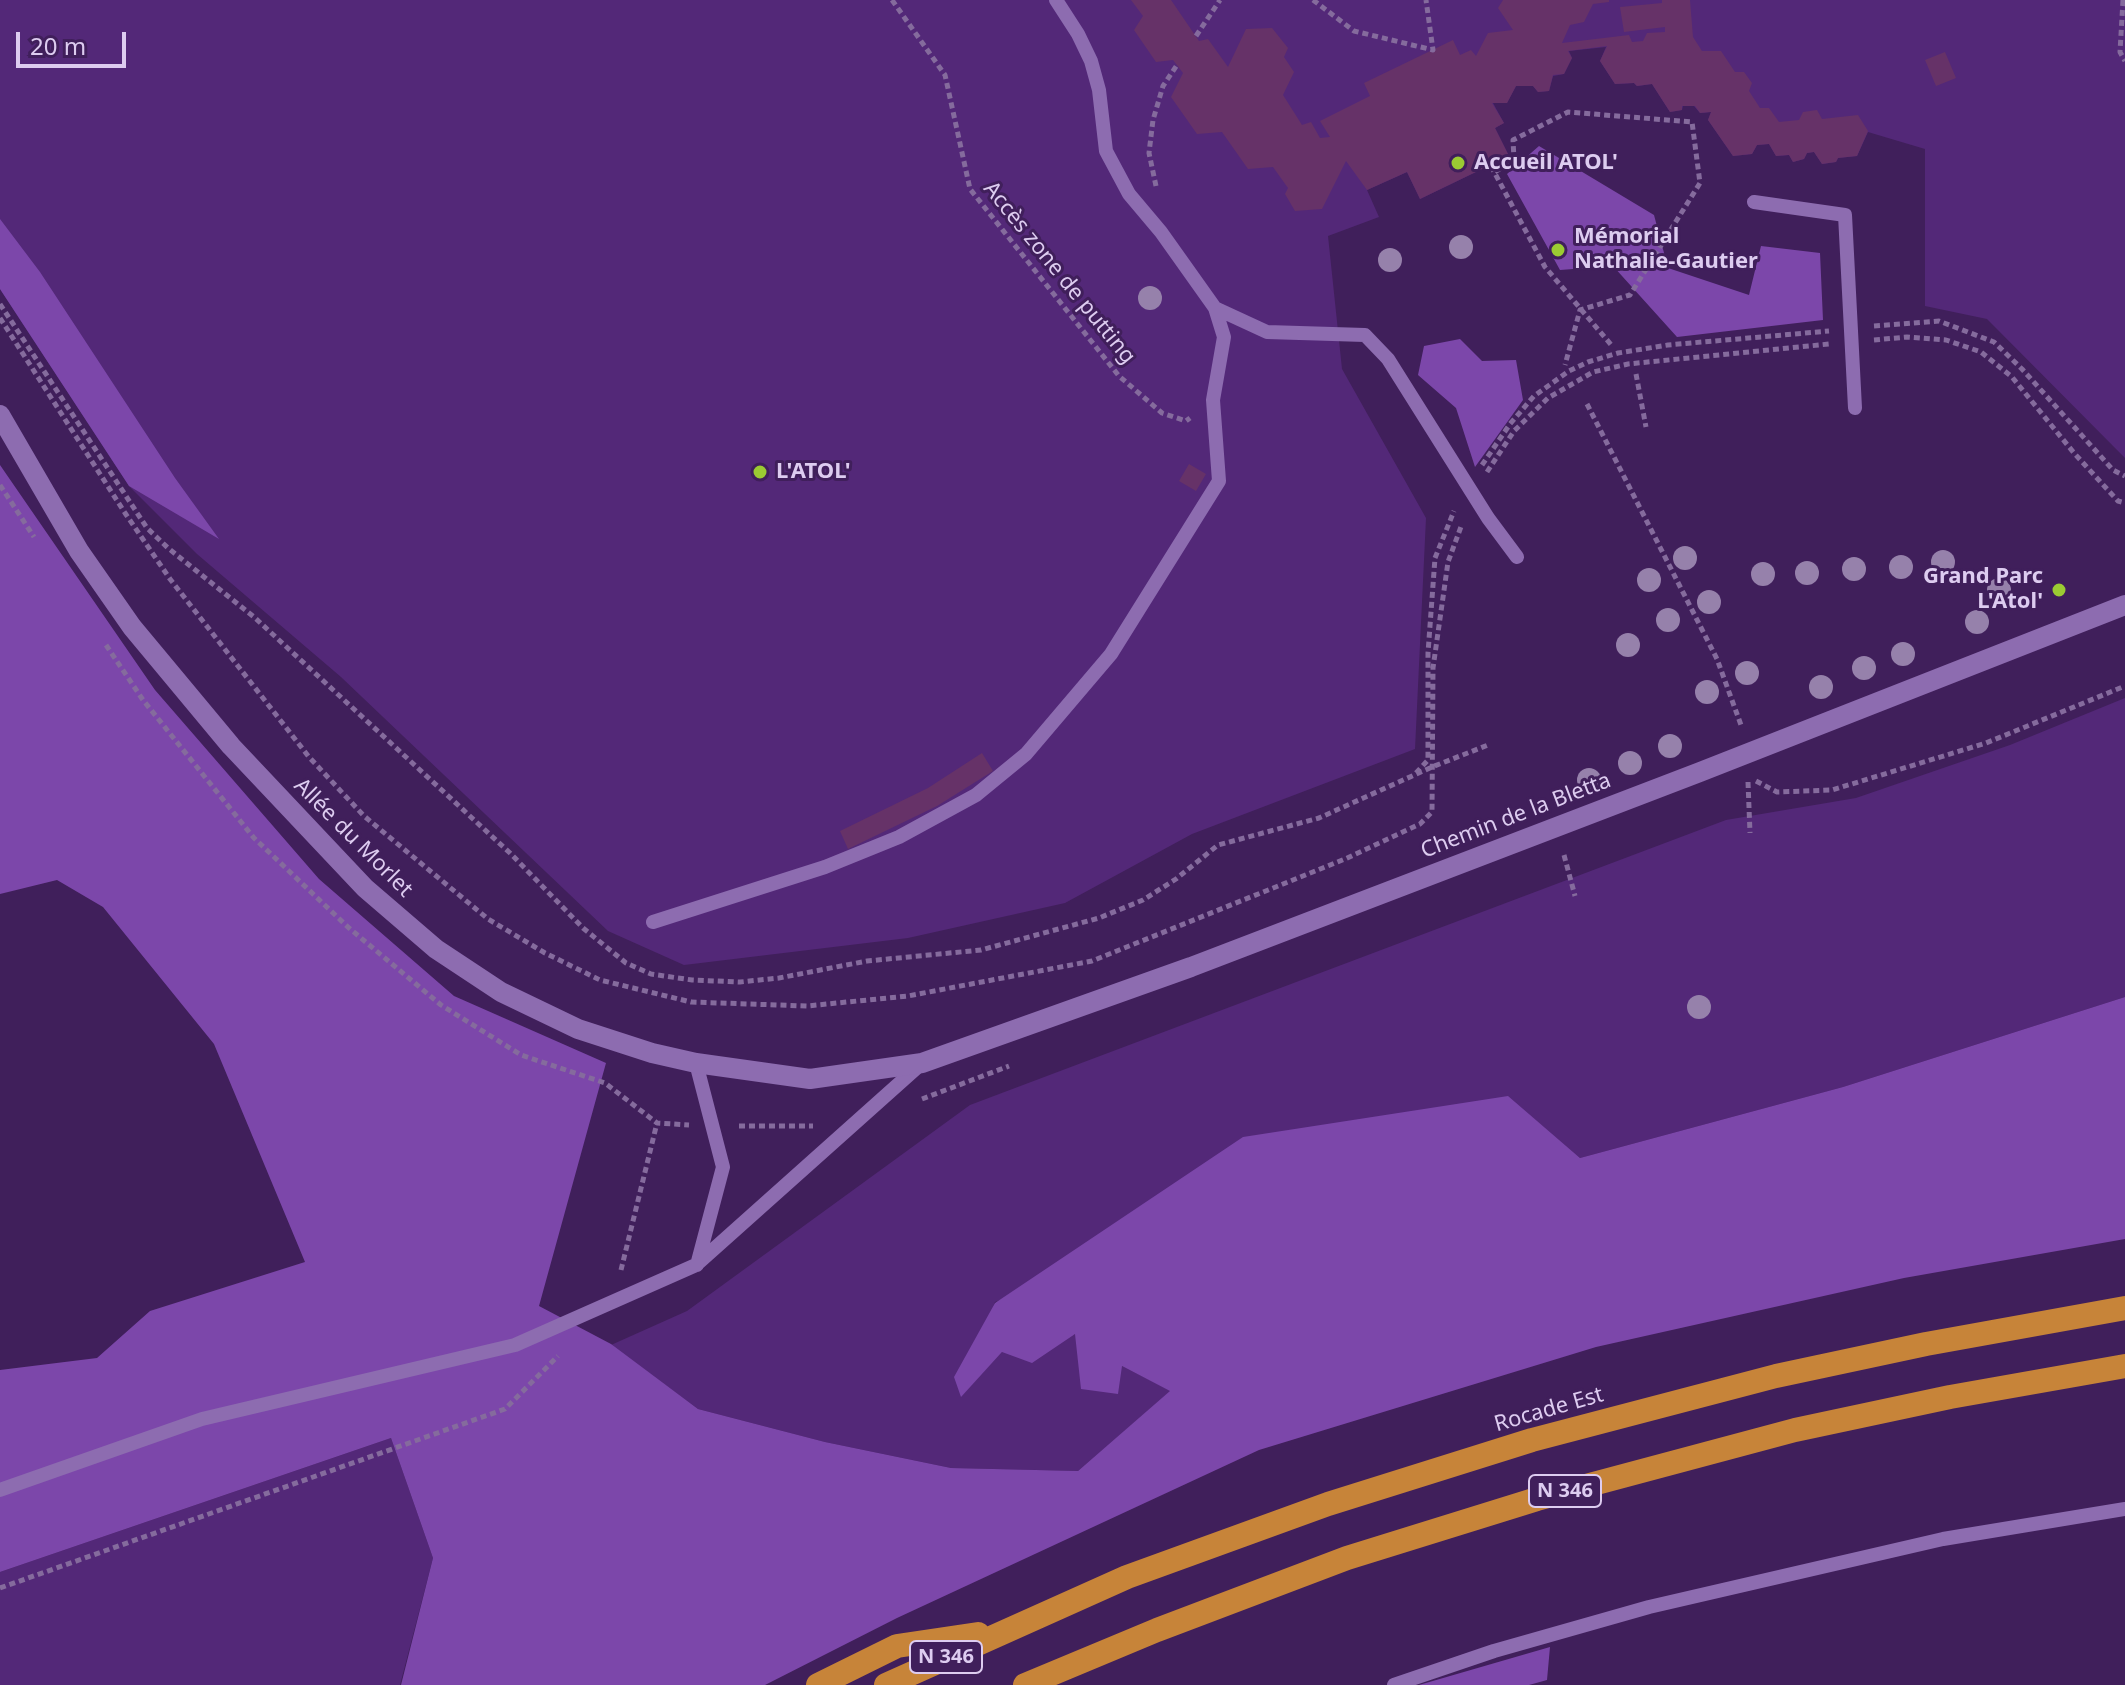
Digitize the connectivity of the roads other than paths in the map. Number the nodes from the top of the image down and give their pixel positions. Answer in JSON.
{"nodes":[{"id":1,"x":1056,"y":0,"type":"edge"},
{"id":2,"x":1754,"y":202,"type":"dead end"},
{"id":3,"x":1215,"y":308,"type":"junction"},
{"id":4,"x":1855,"y":408,"type":"dead end"},
{"id":5,"x":0,"y":415,"type":"edge"},
{"id":6,"x":1517,"y":557,"type":"dead end"},
{"id":7,"x":2125,"y":605,"type":"edge"},
{"id":8,"x":653,"y":922,"type":"dead end"},
{"id":9,"x":696,"y":1063,"type":"junction"},
{"id":10,"x":922,"y":1063,"type":"junction"},
{"id":11,"x":696,"y":1265,"type":"junction"},
{"id":12,"x":2125,"y":1308,"type":"edge"},
{"id":13,"x":2125,"y":1366,"type":"edge"},
{"id":14,"x":0,"y":1490,"type":"edge"},
{"id":15,"x":2125,"y":1509,"type":"edge"},
{"id":16,"x":1007,"y":1629,"type":"junction"},
{"id":17,"x":818,"y":1685,"type":"edge"},
{"id":18,"x":886,"y":1685,"type":"edge"},
{"id":19,"x":1025,"y":1685,"type":"edge"},
{"id":20,"x":1394,"y":1685,"type":"edge"}],
"edges":[{"from":1,"to":3,"type":"lane"},
{"from":2,"to":4,"type":"lane"},
{"from":3,"to":6,"type":"lane"},
{"from":3,"to":8,"type":"lane"},
{"from":5,"to":9,"type":"street","name":"Allée du Morlet"},
{"from":7,"to":10,"type":"street","name":"Chemin de la Bletta"},
{"from":9,"to":10,"type":"street","name":"Allée du Morlet"},
{"from":9,"to":11,"type":"lane"},
{"from":10,"to":11,"type":"lane"},
{"from":11,"to":14,"type":"lane"},
{"from":12,"to":16,"type":"highway","name":"Rocade Est","number":"N 346"},
{"from":13,"to":19,"type":"highway","number":"N 346"},
{"from":15,"to":20,"type":"lane"},
{"from":16,"to":17,"type":"highway"},
{"from":16,"to":18,"type":"highway","number":"N 346"}]}
